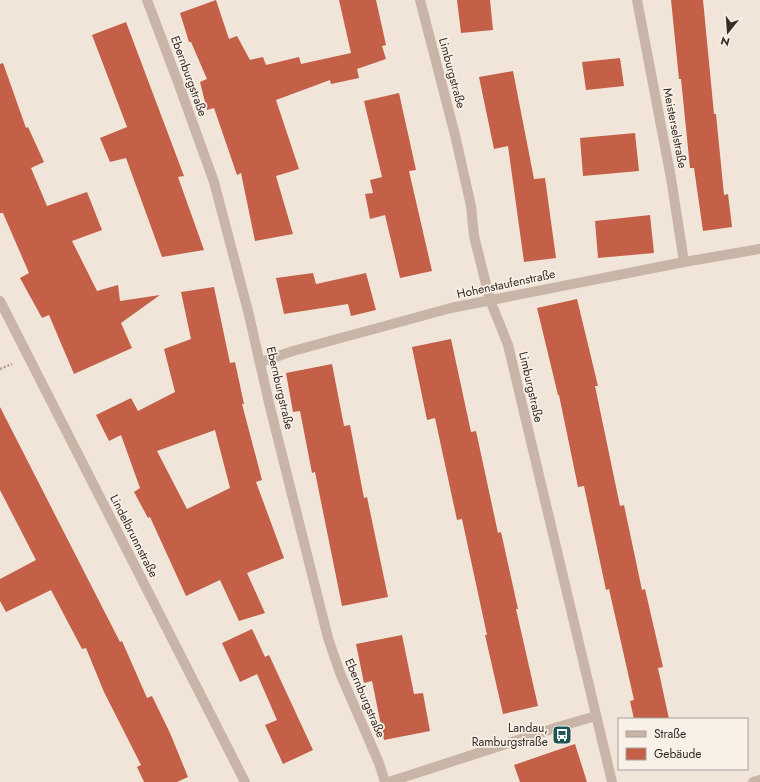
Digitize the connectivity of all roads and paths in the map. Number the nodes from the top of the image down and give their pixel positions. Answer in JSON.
{"nodes":[{"id":1,"x":147,"y":0,"type":"edge"},
{"id":2,"x":420,"y":0,"type":"edge"},
{"id":3,"x":637,"y":0,"type":"edge"},
{"id":4,"x":760,"y":249,"type":"edge"},
{"id":5,"x":684,"y":262,"type":"junction"},
{"id":6,"x":490,"y":300,"type":"junction"},
{"id":7,"x":0,"y":301,"type":"edge"},
{"id":8,"x":260,"y":362,"type":"junction"},
{"id":9,"x":596,"y":716,"type":"junction"},
{"id":10,"x":760,"y":780,"type":"edge"},
{"id":11,"x":245,"y":782,"type":"edge"},
{"id":12,"x":385,"y":782,"type":"edge"},
{"id":13,"x":389,"y":782,"type":"edge"},
{"id":14,"x":612,"y":782,"type":"edge"},
{"id":15,"x":753,"y":782,"type":"edge"}],
"edges":[{"from":1,"to":8,"type":"street","name":"Ebernburgstraße"},
{"from":2,"to":6,"type":"street","name":"Limburgstraße"},
{"from":3,"to":5,"type":"street","name":"Meisterselstraße"},
{"from":4,"to":5,"type":"street","name":"Hohenstaufenstraße"},
{"from":5,"to":6,"type":"street","name":"Hohenstaufenstraße"},
{"from":6,"to":8,"type":"street","name":"Hohenstaufenstraße"},
{"from":6,"to":9,"type":"street","name":"Limburgstraße"},
{"from":7,"to":11,"type":"street","name":"Lindelbrunnstraße"},
{"from":8,"to":12,"type":"street","name":"Ebernburgstraße"},
{"from":9,"to":13,"type":"street"},
{"from":9,"to":14,"type":"street","name":"Limburgstraße"},
{"from":10,"to":15,"type":"street"}]}
